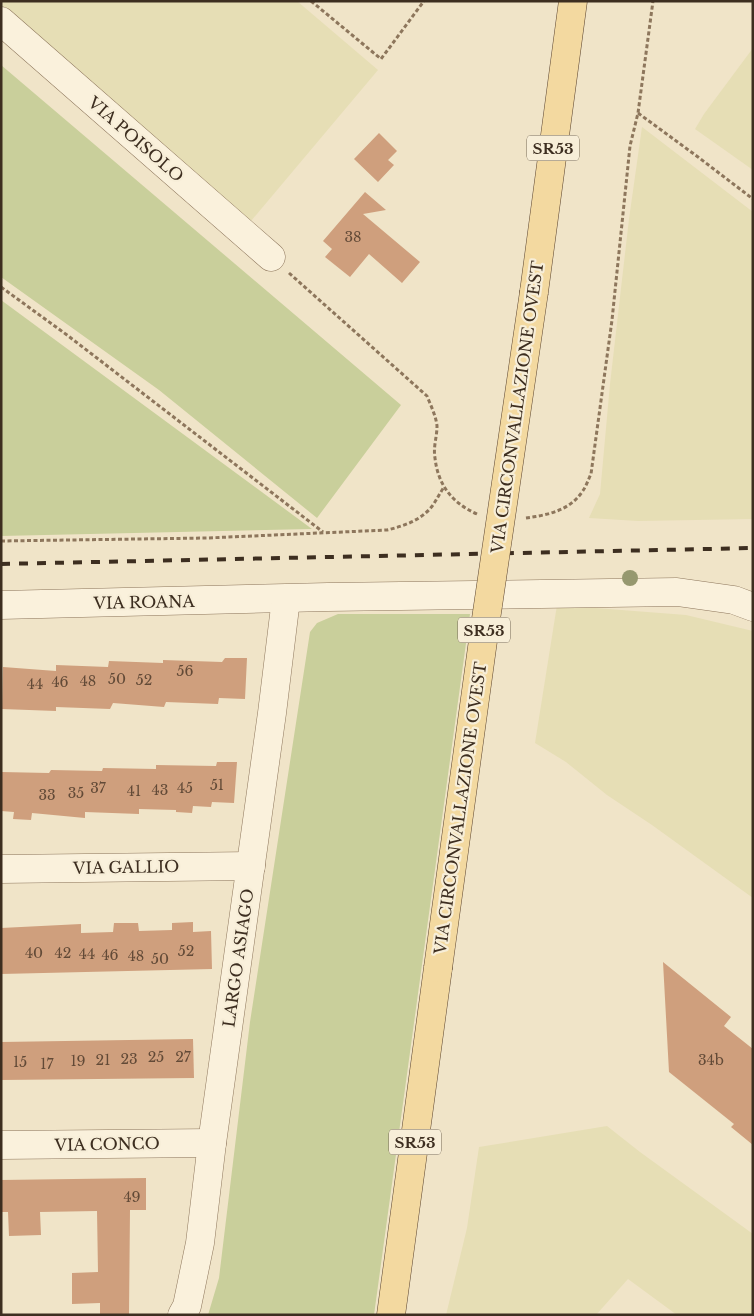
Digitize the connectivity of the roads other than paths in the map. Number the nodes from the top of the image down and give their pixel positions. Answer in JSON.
{"nodes":[{"id":1,"x":573,"y":2,"type":"edge"},
{"id":2,"x":1,"y":21,"type":"edge"},
{"id":3,"x":271,"y":257,"type":"dead end"},
{"id":4,"x":286,"y":599,"type":"junction"},
{"id":5,"x":1,"y":605,"type":"edge"},
{"id":6,"x":753,"y":607,"type":"edge"},
{"id":7,"x":251,"y":866,"type":"junction"},
{"id":8,"x":1,"y":869,"type":"edge"},
{"id":9,"x":212,"y":1143,"type":"junction"},
{"id":10,"x":1,"y":1145,"type":"edge"},
{"id":11,"x":182,"y":1315,"type":"edge"},
{"id":12,"x":391,"y":1315,"type":"edge"}],
"edges":[{"from":1,"to":12,"type":"main road","name":"VIA CIRCONVALLAZIONE OVEST","number":"SR53","bridge":true},
{"from":2,"to":3,"type":"street","name":"VIA POISOLO"},
{"from":4,"to":5,"type":"street","name":"VIA ROANA"},
{"from":4,"to":6,"type":"street","name":"VIA ROANA"},
{"from":4,"to":7,"type":"street","name":"LARGO ASIAGO"},
{"from":7,"to":8,"type":"street","name":"VIA GALLIO"},
{"from":7,"to":9,"type":"street","name":"LARGO ASIAGO"},
{"from":9,"to":10,"type":"street","name":"VIA CONCO"},
{"from":9,"to":11,"type":"street","name":"LARGO ASIAGO"}]}
